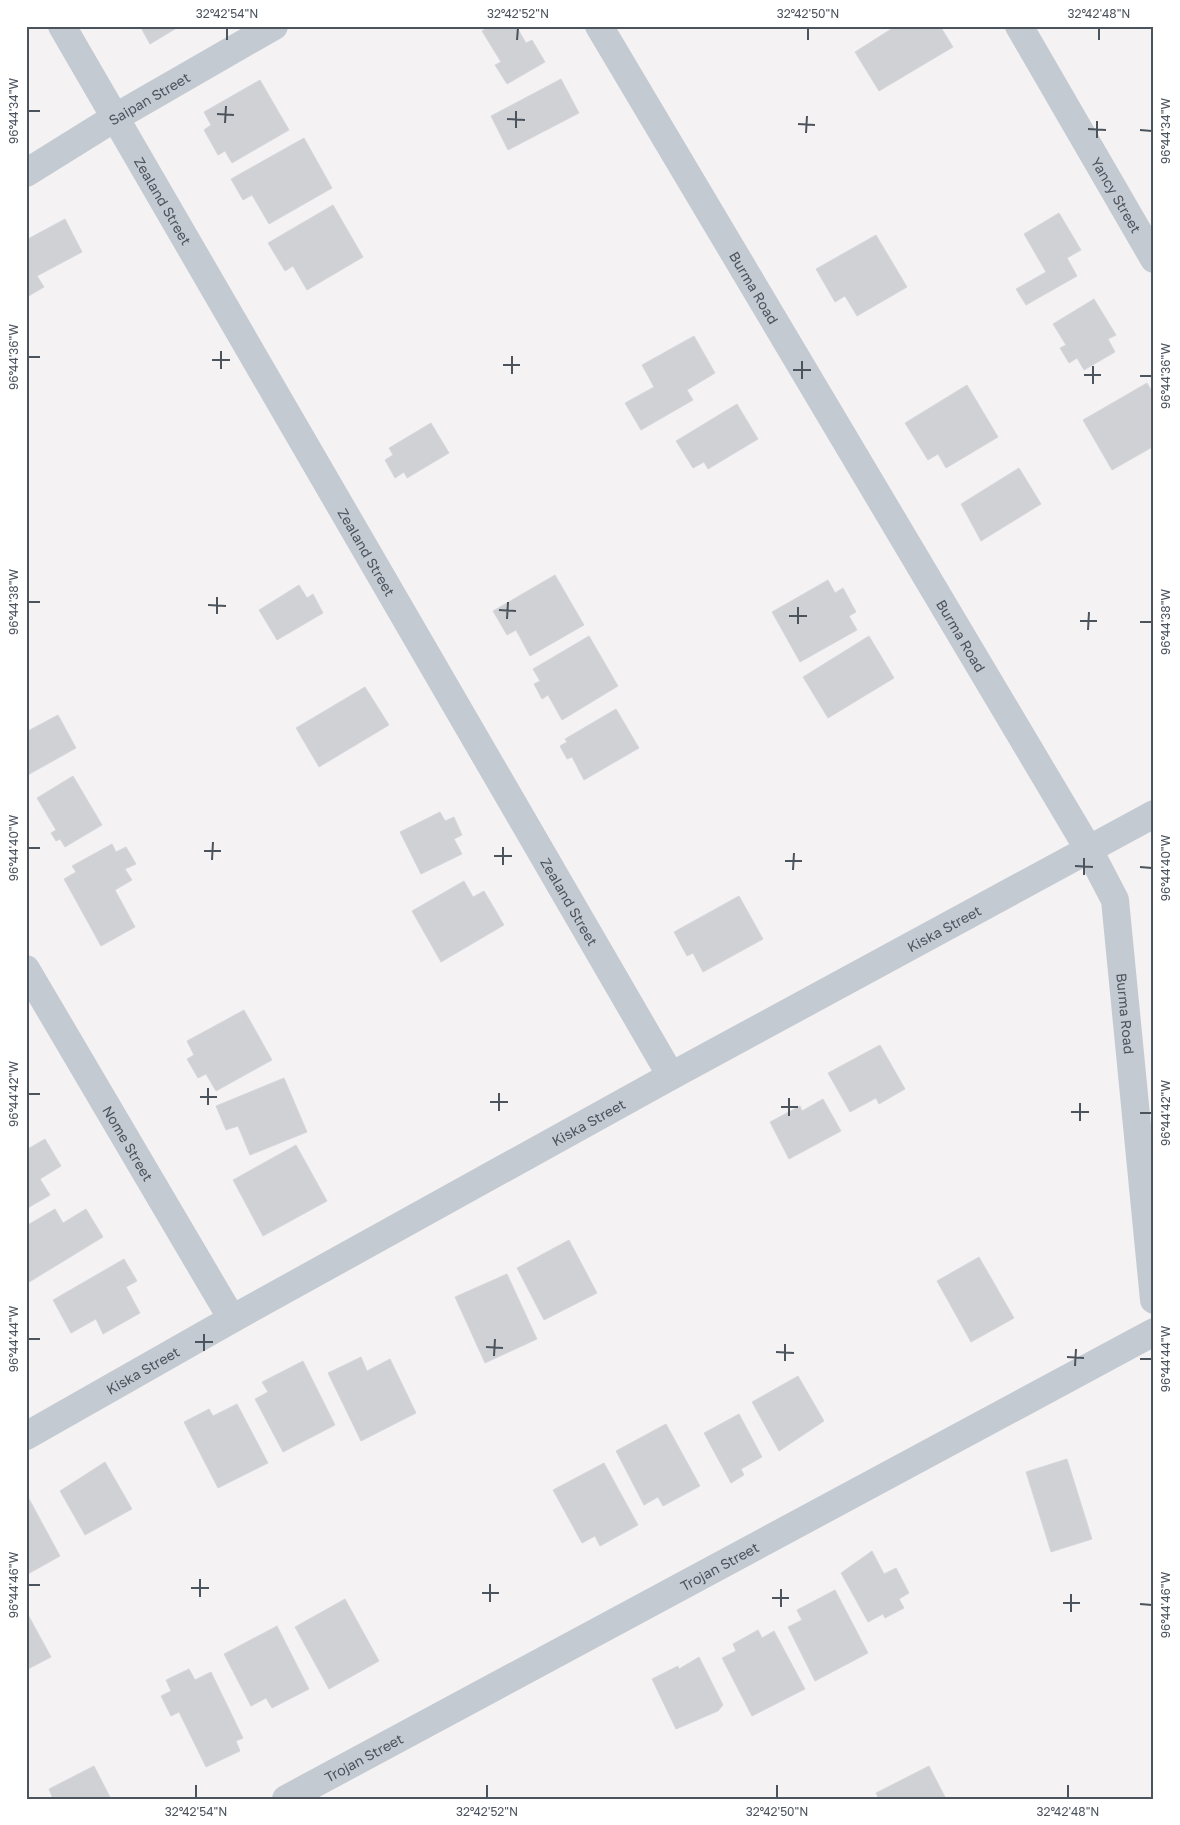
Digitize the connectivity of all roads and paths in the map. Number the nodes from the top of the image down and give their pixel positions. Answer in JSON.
{"nodes":[{"id":1,"x":62,"y":26,"type":"edge"},
{"id":2,"x":274,"y":26,"type":"edge"},
{"id":3,"x":599,"y":26,"type":"edge"},
{"id":4,"x":1020,"y":26,"type":"edge"},
{"id":5,"x":116,"y":117,"type":"junction"},
{"id":6,"x":26,"y":173,"type":"edge"},
{"id":7,"x":1154,"y":259,"type":"edge"},
{"id":8,"x":1154,"y":814,"type":"edge"},
{"id":9,"x":1089,"y":850,"type":"junction"},
{"id":10,"x":26,"y":969,"type":"edge"},
{"id":11,"x":670,"y":1076,"type":"junction"},
{"id":12,"x":1154,"y":1300,"type":"edge"},
{"id":13,"x":232,"y":1319,"type":"junction"},
{"id":14,"x":1154,"y":1332,"type":"edge"},
{"id":15,"x":26,"y":1436,"type":"edge"},
{"id":16,"x":286,"y":1799,"type":"edge"}],
"edges":[{"from":1,"to":5,"type":"street","name":"Zealand Street"},
{"from":2,"to":5,"type":"street","name":"Saipan Street"},
{"from":3,"to":9,"type":"street","name":"Burma Road"},
{"from":4,"to":7,"type":"street","name":"Yancy Street"},
{"from":5,"to":6,"type":"street","name":"Saipan Street"},
{"from":5,"to":11,"type":"street","name":"Zealand Street"},
{"from":8,"to":9,"type":"street","name":"Kiska Street"},
{"from":9,"to":11,"type":"street","name":"Kiska Street"},
{"from":9,"to":12,"type":"street","name":"Burma Road"},
{"from":10,"to":13,"type":"street","name":"Nome Street"},
{"from":11,"to":13,"type":"street","name":"Kiska Street"},
{"from":13,"to":15,"type":"street","name":"Kiska Street"},
{"from":14,"to":16,"type":"street","name":"Trojan Street"}]}
